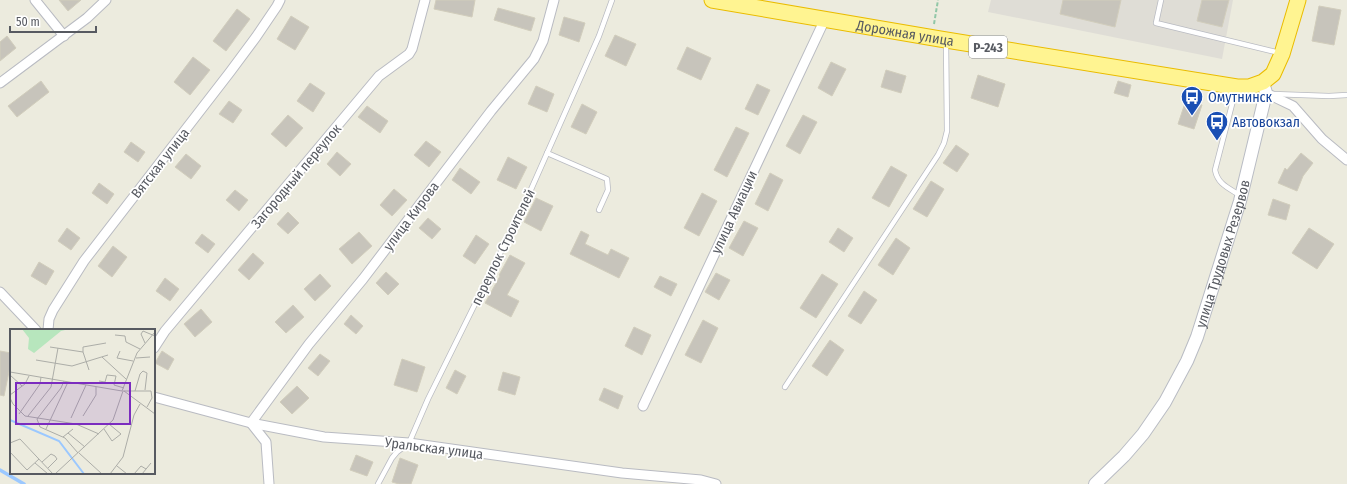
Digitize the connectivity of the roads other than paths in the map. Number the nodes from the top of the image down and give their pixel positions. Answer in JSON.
{"nodes":[{"id":1,"x":35,"y":0,"type":"edge"},
{"id":2,"x":106,"y":0,"type":"edge"},
{"id":3,"x":280,"y":0,"type":"edge"},
{"id":4,"x":424,"y":0,"type":"edge"},
{"id":5,"x":554,"y":0,"type":"edge"},
{"id":6,"x":612,"y":0,"type":"edge"},
{"id":7,"x":712,"y":0,"type":"edge"},
{"id":8,"x":1161,"y":0,"type":"edge"},
{"id":9,"x":1298,"y":0,"type":"edge"},
{"id":10,"x":825,"y":19,"type":"junction"},
{"id":11,"x":64,"y":36,"type":"junction"},
{"id":12,"x":939,"y":39,"type":"junction"},
{"id":13,"x":1282,"y":54,"type":"junction"},
{"id":14,"x":0,"y":83,"type":"edge"},
{"id":15,"x":1237,"y":87,"type":"junction"},
{"id":16,"x":1264,"y":88,"type":"junction"},
{"id":17,"x":1347,"y":95,"type":"edge"},
{"id":18,"x":547,"y":153,"type":"junction"},
{"id":19,"x":1347,"y":160,"type":"edge"},
{"id":20,"x":1241,"y":196,"type":"junction"},
{"id":21,"x":599,"y":210,"type":"dead end"},
{"id":22,"x":0,"y":292,"type":"edge"},
{"id":23,"x":35,"y":329,"type":"edge"},
{"id":24,"x":48,"y":329,"type":"edge"},
{"id":25,"x":155,"y":346,"type":"edge"},
{"id":26,"x":785,"y":387,"type":"dead end"},
{"id":27,"x":155,"y":397,"type":"edge"},
{"id":28,"x":643,"y":406,"type":"dead end"},
{"id":29,"x":251,"y":423,"type":"junction"},
{"id":30,"x":410,"y":443,"type":"junction"},
{"id":31,"x":1097,"y":483,"type":"edge"},
{"id":32,"x":269,"y":484,"type":"edge"},
{"id":33,"x":378,"y":484,"type":"edge"},
{"id":34,"x":716,"y":484,"type":"edge"}],
"edges":[{"from":1,"to":11,"type":"street"},
{"from":2,"to":11,"type":"street"},
{"from":3,"to":24,"type":"street","name":"Вятская улица"},
{"from":4,"to":25,"type":"street","name":"Загородный переулок"},
{"from":5,"to":29,"type":"street","name":"улица Кирова"},
{"from":6,"to":18,"type":"lane","name":"переулок Строителей"},
{"from":7,"to":10,"type":"highway","name":"Дорожная улица","number":"Р-243"},
{"from":8,"to":13,"type":"lane"},
{"from":9,"to":13,"type":"highway","name":"улица Трудовых Резервов"},
{"from":10,"to":12,"type":"highway","name":"Дорожная улица","number":"Р-243"},
{"from":10,"to":28,"type":"street","name":"улица Авиации"},
{"from":11,"to":14,"type":"street"},
{"from":12,"to":15,"type":"highway","name":"Дорожная улица","number":"Р-243"},
{"from":12,"to":26,"type":"lane"},
{"from":13,"to":16,"type":"highway","name":"улица Трудовых Резервов"},
{"from":15,"to":16,"type":"highway","name":"Дорожная улица","number":"Р-243"},
{"from":15,"to":20,"type":"lane"},
{"from":16,"to":17,"type":"lane"},
{"from":16,"to":19,"type":"street"},
{"from":16,"to":20,"type":"main road","name":"улица Трудовых Резервов"},
{"from":18,"to":21,"type":"lane"},
{"from":18,"to":30,"type":"lane","name":"переулок Строителей"},
{"from":20,"to":31,"type":"main road","name":"улица Трудовых Резервов"},
{"from":22,"to":23,"type":"street"},
{"from":27,"to":29,"type":"street","name":"Уральская улица"},
{"from":29,"to":30,"type":"street","name":"Уральская улица"},
{"from":29,"to":32,"type":"street"},
{"from":30,"to":33,"type":"lane","name":"переулок Строителей"},
{"from":30,"to":34,"type":"street","name":"Уральская улица"}]}
